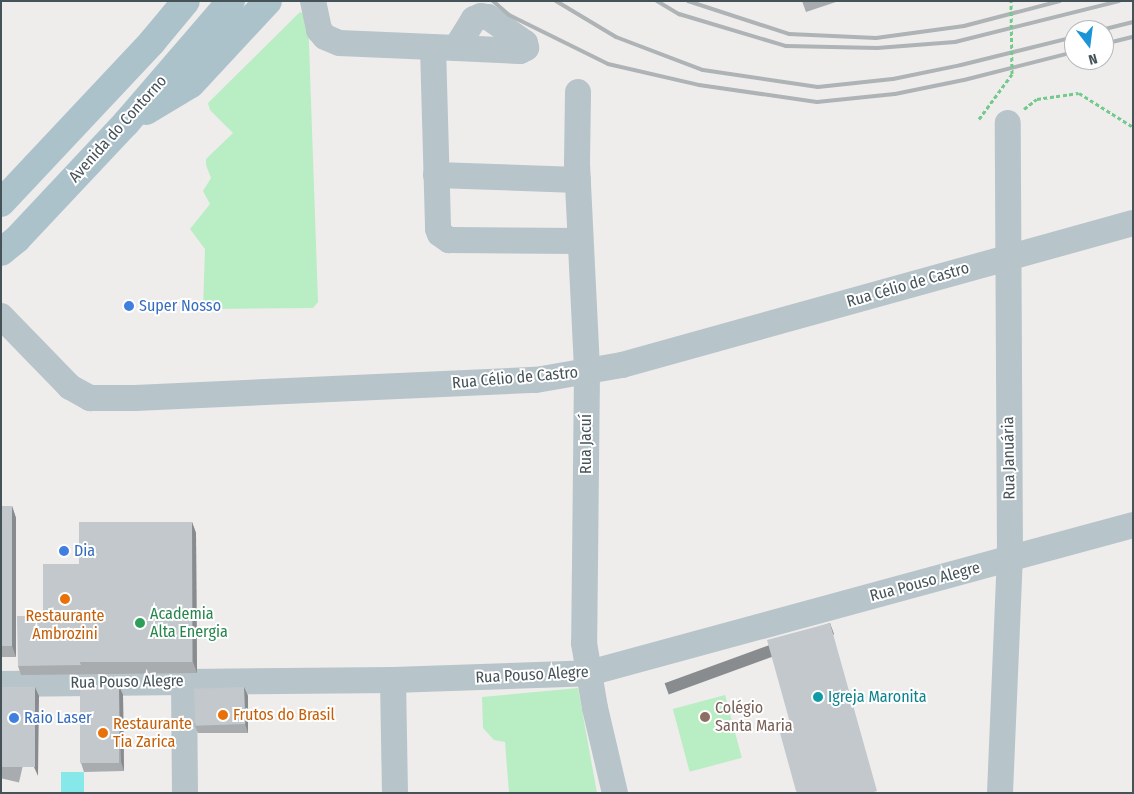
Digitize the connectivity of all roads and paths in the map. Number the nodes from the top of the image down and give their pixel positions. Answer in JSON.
{"nodes":[{"id":1,"x":159,"y":1,"type":"edge"},
{"id":2,"x":186,"y":1,"type":"edge"},
{"id":3,"x":231,"y":1,"type":"edge"},
{"id":4,"x":268,"y":1,"type":"edge"},
{"id":5,"x":312,"y":1,"type":"edge"},
{"id":6,"x":1011,"y":1,"type":"edge"},
{"id":7,"x":152,"y":42,"type":"junction"},
{"id":8,"x":578,"y":92,"type":"dead end"},
{"id":9,"x":979,"y":119,"type":"dead end"},
{"id":10,"x":126,"y":123,"type":"junction"},
{"id":11,"x":1008,"y":123,"type":"joint"},
{"id":12,"x":1133,"y":127,"type":"edge"},
{"id":13,"x":436,"y":175,"type":"junction"},
{"id":14,"x":578,"y":180,"type":"junction"},
{"id":15,"x":1,"y":202,"type":"edge"},
{"id":16,"x":1133,"y":223,"type":"edge"},
{"id":17,"x":580,"y":240,"type":"junction"},
{"id":18,"x":1,"y":252,"type":"edge"},
{"id":19,"x":1007,"y":257,"type":"junction"},
{"id":20,"x":1,"y":316,"type":"edge"},
{"id":21,"x":587,"y":372,"type":"junction"},
{"id":22,"x":1133,"y":525,"type":"edge"},
{"id":23,"x":1010,"y":558,"type":"junction"},
{"id":24,"x":589,"y":673,"type":"junction"},
{"id":25,"x":393,"y":680,"type":"junction"},
{"id":26,"x":184,"y":681,"type":"junction"},
{"id":27,"x":1,"y":684,"type":"edge"},
{"id":28,"x":185,"y":793,"type":"edge"},
{"id":29,"x":395,"y":793,"type":"edge"},
{"id":30,"x":615,"y":793,"type":"edge"},
{"id":31,"x":1000,"y":793,"type":"edge"}],
"edges":[{"from":1,"to":7,"type":"main road"},
{"from":2,"to":7,"type":"main road","name":"Avenida do Contorno"},
{"from":3,"to":10,"type":"main road","name":"Avenida do Contorno"},
{"from":4,"to":10,"type":"main road"},
{"from":5,"to":13,"type":"street"},
{"from":6,"to":9,"type":"path","bridge":true},
{"from":7,"to":15,"type":"main road","name":"Avenida do Contorno"},
{"from":8,"to":14,"type":"street","name":"Rua Jacuí"},
{"from":10,"to":18,"type":"main road","name":"Avenida do Contorno"},
{"from":11,"to":12,"type":"path"},
{"from":11,"to":19,"type":"street","name":"Rua Januária"},
{"from":13,"to":14,"type":"street"},
{"from":13,"to":17,"type":"street"},
{"from":14,"to":17,"type":"street","name":"Rua Jacuí"},
{"from":16,"to":19,"type":"street","name":"Rua Célio de Castro"},
{"from":17,"to":21,"type":"street","name":"Rua Jacuí"},
{"from":19,"to":21,"type":"street","name":"Rua Célio de Castro"},
{"from":19,"to":23,"type":"street","name":"Rua Januária"},
{"from":20,"to":21,"type":"street","name":"Rua Célio de Castro"},
{"from":21,"to":24,"type":"street","name":"Rua Jacuí"},
{"from":22,"to":23,"type":"street","name":"Rua Pouso Alegre"},
{"from":23,"to":24,"type":"street","name":"Rua Pouso Alegre"},
{"from":23,"to":31,"type":"street","name":"Rua Januária"},
{"from":24,"to":25,"type":"street","name":"Rua Pouso Alegre"},
{"from":24,"to":30,"type":"street","name":"Rua Jacuí"},
{"from":25,"to":26,"type":"street","name":"Rua Pouso Alegre"},
{"from":25,"to":29,"type":"street"},
{"from":26,"to":27,"type":"street","name":"Rua Pouso Alegre"},
{"from":26,"to":28,"type":"street"}]}
